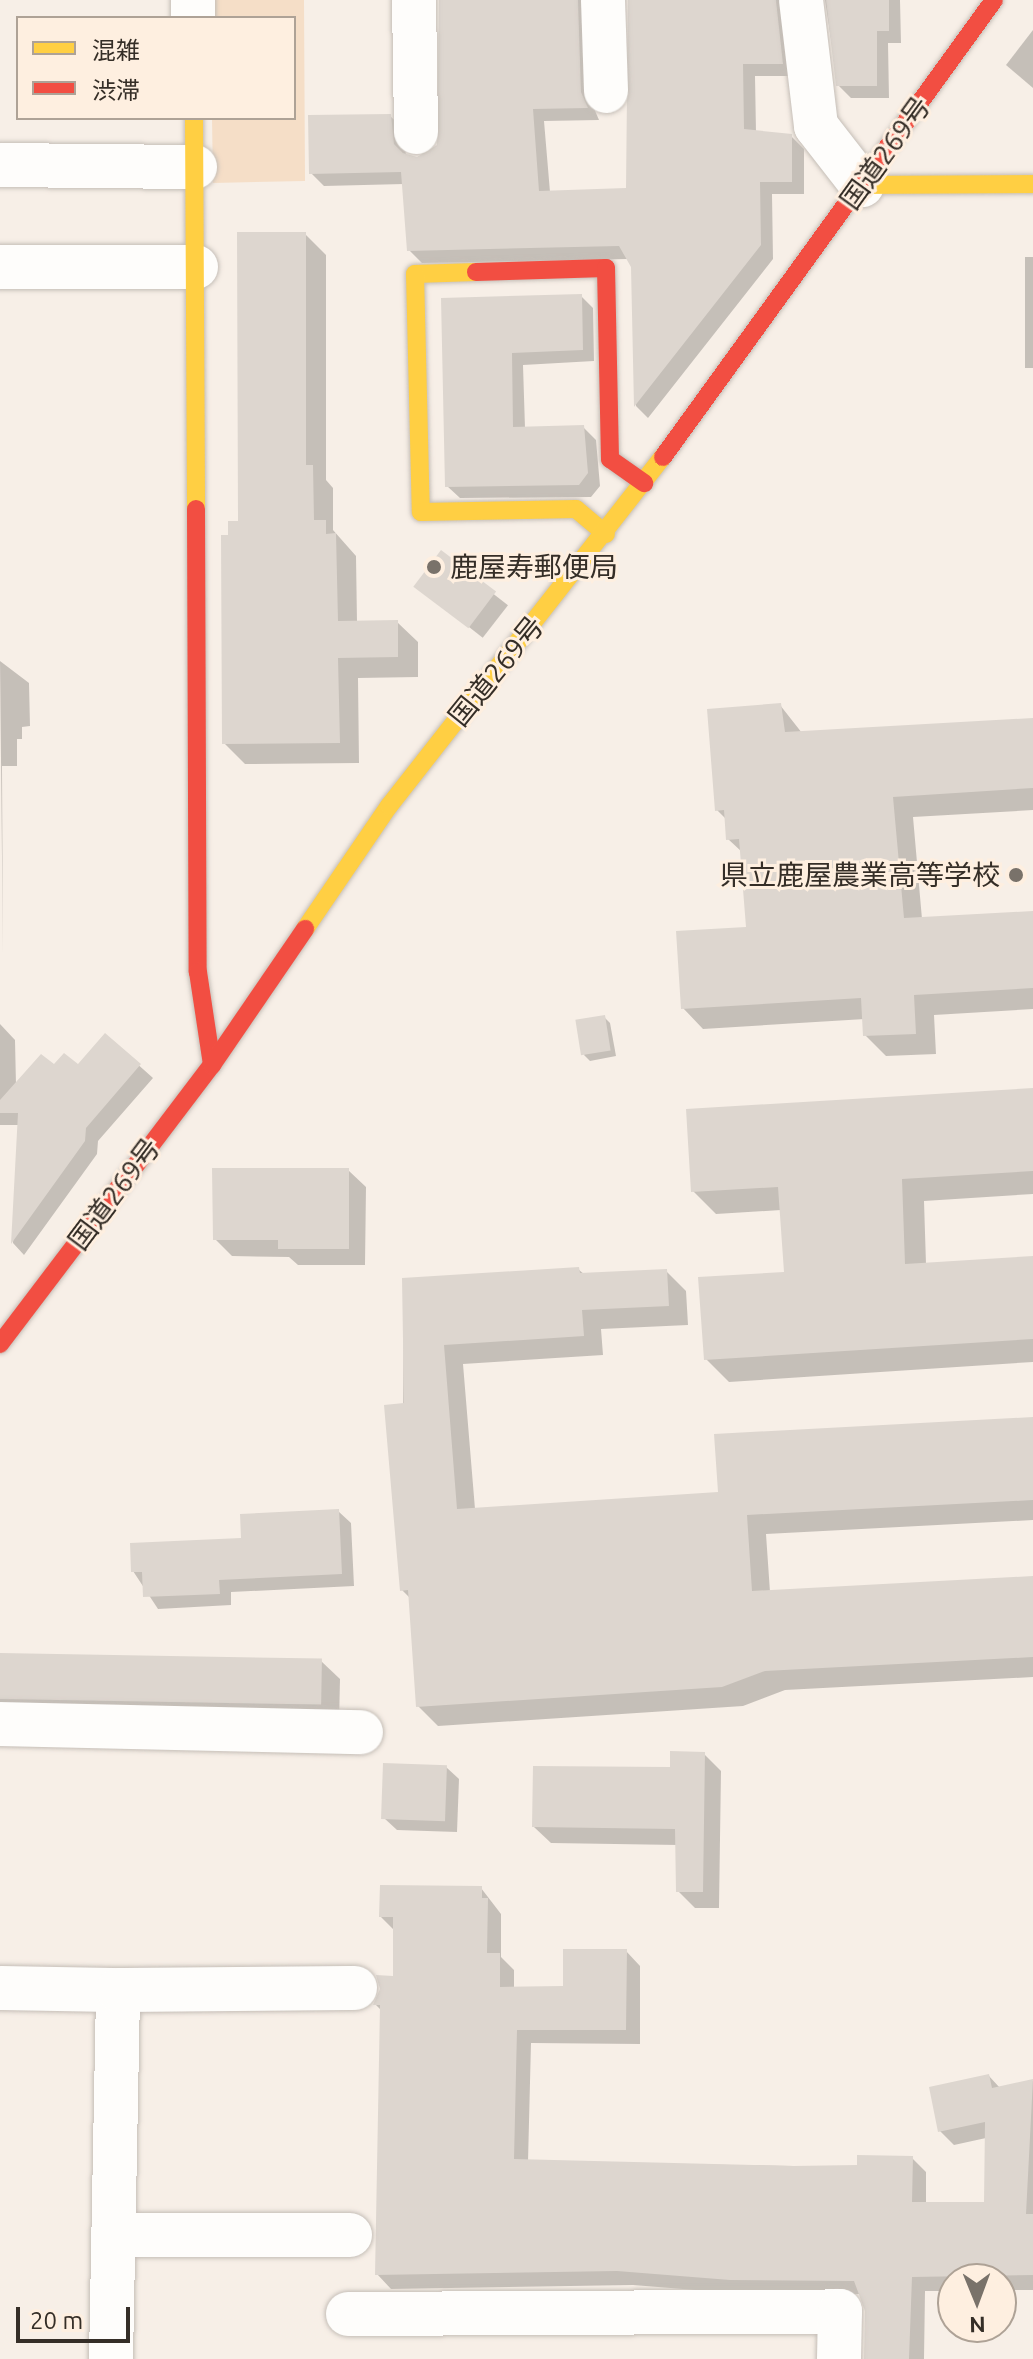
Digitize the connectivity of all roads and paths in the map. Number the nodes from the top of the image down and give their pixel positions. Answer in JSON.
{"nodes":[{"id":1,"x":414,"y":0,"type":"edge"},
{"id":2,"x":603,"y":0,"type":"edge"},
{"id":3,"x":801,"y":0,"type":"edge"},
{"id":4,"x":994,"y":0,"type":"edge"},
{"id":5,"x":606,"y":91,"type":"dead end"},
{"id":6,"x":194,"y":120,"type":"edge"},
{"id":7,"x":416,"y":132,"type":"dead end"},
{"id":8,"x":0,"y":165,"type":"edge"},
{"id":9,"x":195,"y":167,"type":"junction"},
{"id":10,"x":1033,"y":184,"type":"edge"},
{"id":11,"x":862,"y":185,"type":"junction"},
{"id":12,"x":0,"y":267,"type":"edge"},
{"id":13,"x":196,"y":267,"type":"junction"},
{"id":14,"x":644,"y":483,"type":"junction"},
{"id":15,"x":606,"y":534,"type":"junction"},
{"id":16,"x":212,"y":1065,"type":"junction"},
{"id":17,"x":0,"y":1344,"type":"edge"},
{"id":18,"x":0,"y":1724,"type":"edge"},
{"id":19,"x":361,"y":1732,"type":"dead end"},
{"id":20,"x":0,"y":1988,"type":"edge"},
{"id":21,"x":355,"y":1988,"type":"dead end"},
{"id":22,"x":118,"y":1990,"type":"junction"},
{"id":23,"x":113,"y":2235,"type":"junction"},
{"id":24,"x":350,"y":2235,"type":"dead end"},
{"id":25,"x":348,"y":2314,"type":"dead end"},
{"id":26,"x":111,"y":2359,"type":"edge"},
{"id":27,"x":839,"y":2359,"type":"edge"}],
"edges":[{"from":1,"to":7,"type":"street"},
{"from":2,"to":5,"type":"street"},
{"from":3,"to":11,"type":"street"},
{"from":4,"to":11,"type":"main road","name":"国道269号"},
{"from":6,"to":9,"type":"main road"},
{"from":8,"to":9,"type":"street"},
{"from":9,"to":13,"type":"main road"},
{"from":10,"to":11,"type":"main road"},
{"from":11,"to":14,"type":"main road","name":"国道269号"},
{"from":12,"to":13,"type":"street"},
{"from":13,"to":16,"type":"main road"},
{"from":14,"to":15,"type":"main road","name":"国道269号"},
{"from":14,"to":15,"type":"main road"},
{"from":15,"to":16,"type":"main road","name":"国道269号"},
{"from":16,"to":17,"type":"main road","name":"国道269号"},
{"from":18,"to":19,"type":"street"},
{"from":20,"to":22,"type":"street"},
{"from":21,"to":22,"type":"street"},
{"from":22,"to":23,"type":"street"},
{"from":23,"to":24,"type":"street"},
{"from":23,"to":26,"type":"street"},
{"from":25,"to":27,"type":"street"}]}
